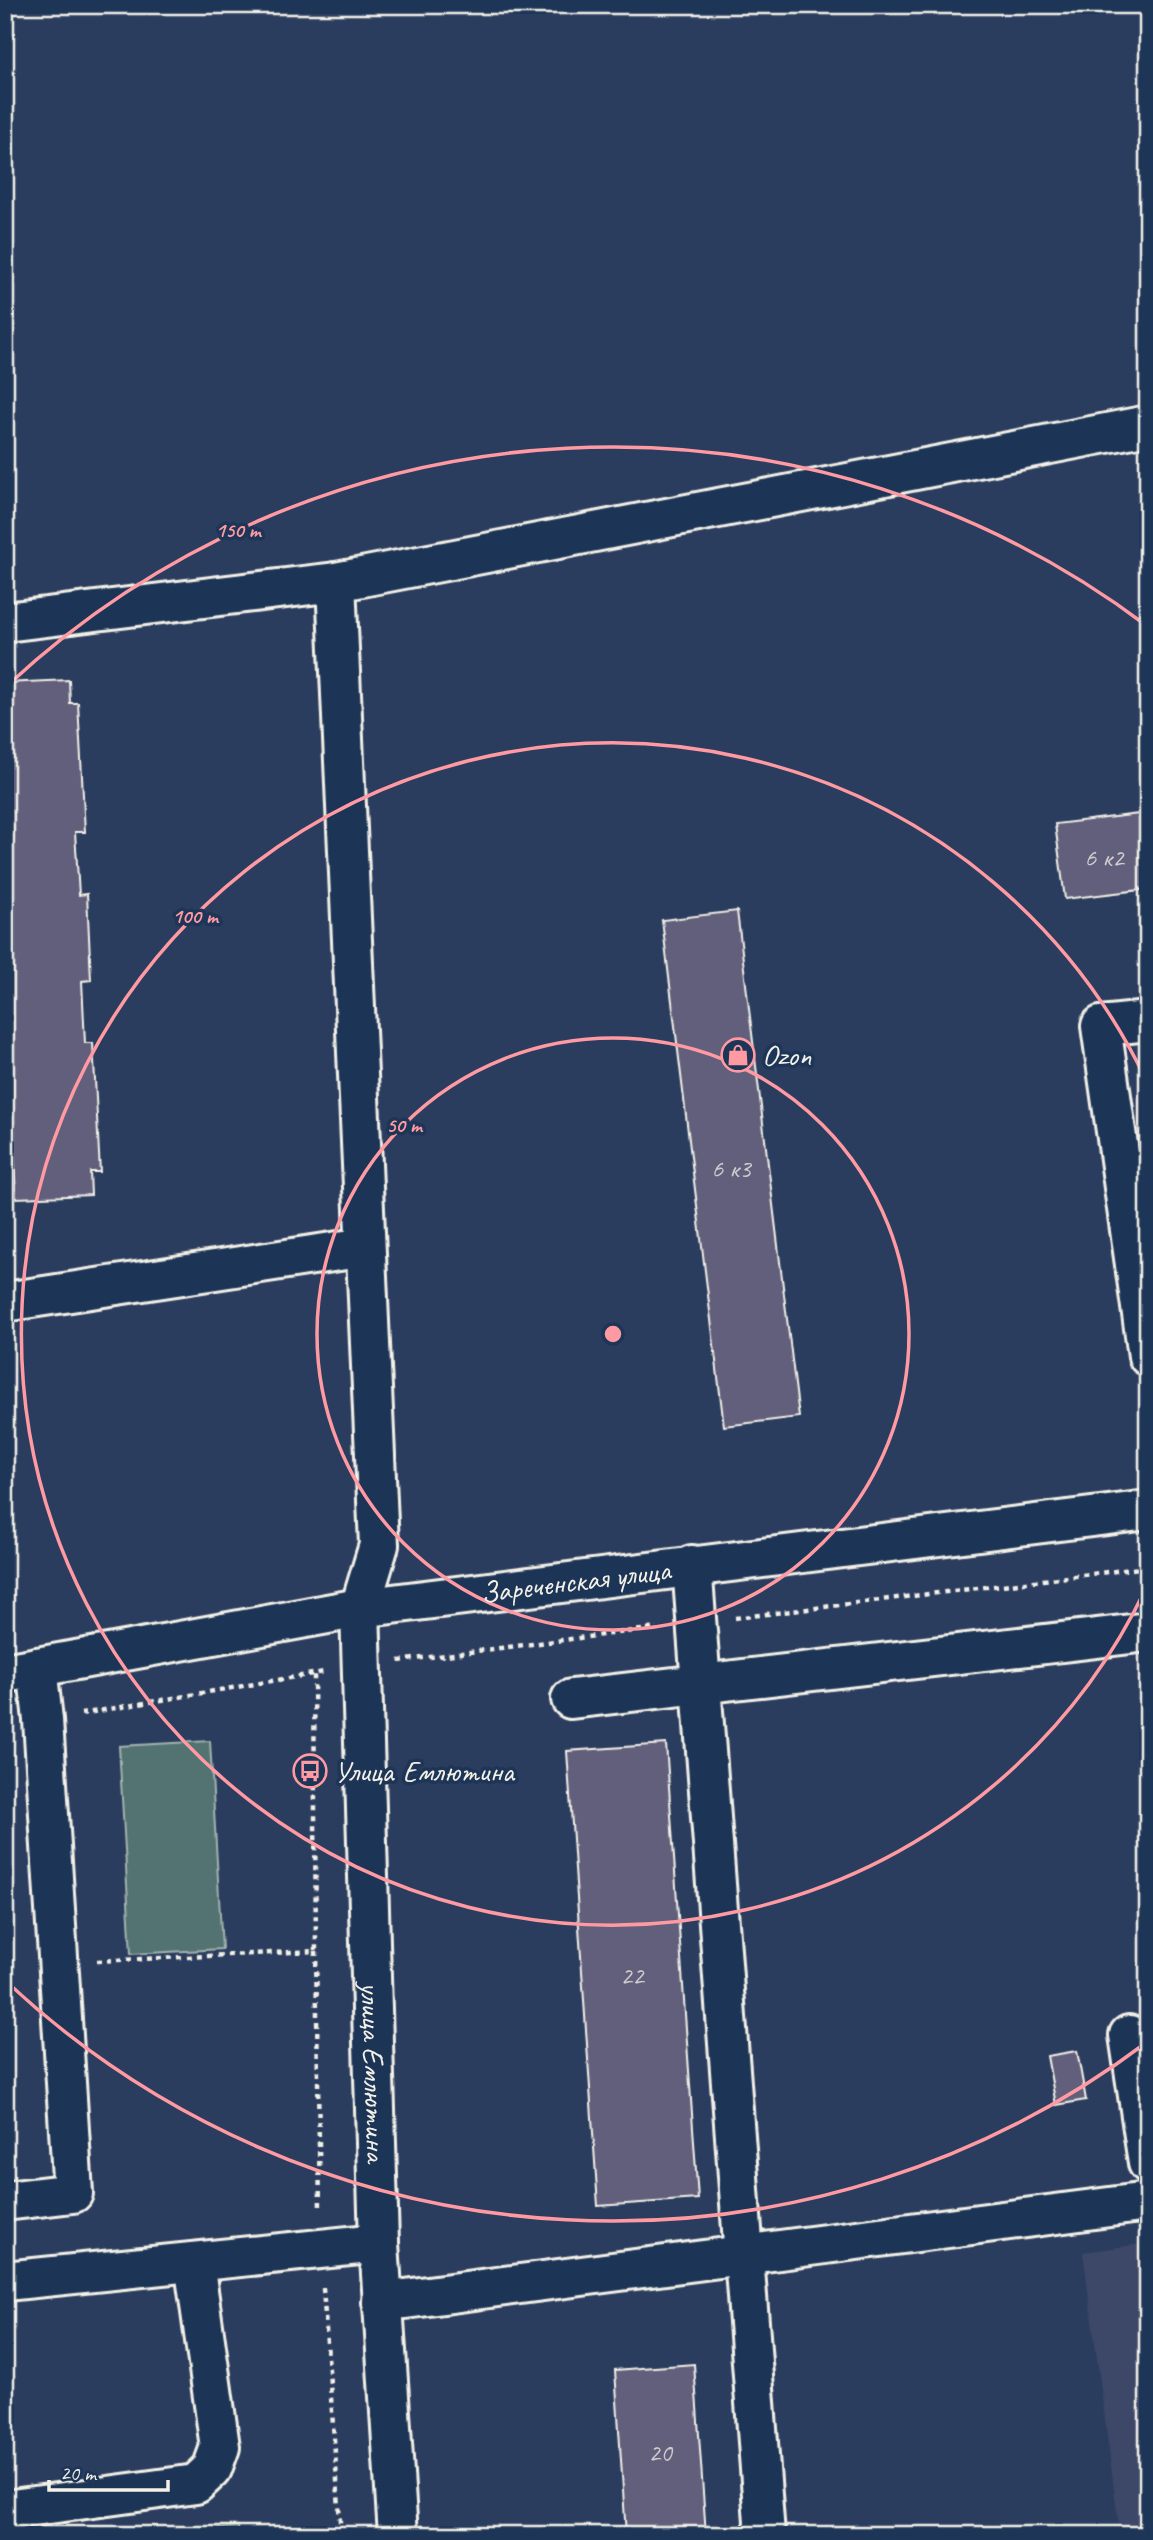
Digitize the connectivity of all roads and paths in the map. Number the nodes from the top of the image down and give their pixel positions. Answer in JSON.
{"nodes":[{"id":1,"x":1148,"y":425,"type":"edge"},
{"id":2,"x":336,"y":582,"type":"junction"},
{"id":3,"x":5,"y":622,"type":"edge"},
{"id":4,"x":1148,"y":1021,"type":"edge"},
{"id":5,"x":365,"y":1247,"type":"junction"},
{"id":6,"x":5,"y":1302,"type":"edge"},
{"id":7,"x":1148,"y":1356,"type":"edge"},
{"id":8,"x":1148,"y":1510,"type":"edge"},
{"id":9,"x":692,"y":1565,"type":"junction"},
{"id":10,"x":1148,"y":1567,"type":"edge"},
{"id":11,"x":360,"y":1608,"type":"junction"},
{"id":12,"x":696,"y":1623,"type":"junction"},
{"id":13,"x":1148,"y":1632,"type":"edge"},
{"id":14,"x":362,"y":1666,"type":"junction"},
{"id":15,"x":21,"y":1670,"type":"edge"},
{"id":16,"x":314,"y":1674,"type":"junction"},
{"id":17,"x":701,"y":1686,"type":"junction"},
{"id":18,"x":571,"y":1699,"type":"dead end"},
{"id":19,"x":43,"y":1720,"type":"junction"},
{"id":20,"x":316,"y":1951,"type":"junction"},
{"id":21,"x":58,"y":1963,"type":"junction"},
{"id":22,"x":1129,"y":2035,"type":"dead end"},
{"id":23,"x":1148,"y":2162,"type":"edge"},
{"id":24,"x":5,"y":2201,"type":"edge"},
{"id":25,"x":1148,"y":2202,"type":"edge"},
{"id":26,"x":379,"y":2244,"type":"junction"},
{"id":27,"x":321,"y":2249,"type":"junction"},
{"id":28,"x":745,"y":2254,"type":"junction"},
{"id":29,"x":194,"y":2262,"type":"junction"},
{"id":30,"x":5,"y":2281,"type":"edge"},
{"id":31,"x":382,"y":2302,"type":"junction"},
{"id":32,"x":5,"y":2510,"type":"edge"},
{"id":33,"x":341,"y":2535,"type":"edge"},
{"id":34,"x":398,"y":2535,"type":"edge"},
{"id":35,"x":765,"y":2535,"type":"edge"}],
"edges":[{"from":1,"to":2,"type":"street"},
{"from":2,"to":3,"type":"street"},
{"from":2,"to":5,"type":"street","name":"улица Емлютина"},
{"from":4,"to":7,"type":"street"},
{"from":5,"to":6,"type":"street"},
{"from":5,"to":11,"type":"street","name":"улица Емлютина"},
{"from":8,"to":9,"type":"street","name":"Зареченская улица"},
{"from":9,"to":11,"type":"street","name":"Зареченская улица"},
{"from":9,"to":12,"type":"street"},
{"from":10,"to":12,"type":"path"},
{"from":11,"to":14,"type":"street","name":"улица Емлютина"},
{"from":11,"to":15,"type":"street","name":"Зареченская улица"},
{"from":12,"to":14,"type":"path"},
{"from":12,"to":17,"type":"street"},
{"from":13,"to":17,"type":"street"},
{"from":14,"to":16,"type":"path"},
{"from":14,"to":26,"type":"street","name":"улица Емлютина"},
{"from":15,"to":19,"type":"street"},
{"from":16,"to":19,"type":"path"},
{"from":16,"to":20,"type":"path"},
{"from":17,"to":18,"type":"street"},
{"from":17,"to":28,"type":"street"},
{"from":19,"to":21,"type":"street"},
{"from":20,"to":21,"type":"path"},
{"from":20,"to":27,"type":"path"},
{"from":21,"to":24,"type":"street"},
{"from":22,"to":23,"type":"street"},
{"from":25,"to":28,"type":"street"},
{"from":26,"to":27,"type":"street"},
{"from":26,"to":31,"type":"street","name":"улица Емлютина"},
{"from":27,"to":29,"type":"street"},
{"from":27,"to":33,"type":"path"},
{"from":28,"to":31,"type":"street"},
{"from":28,"to":35,"type":"street"},
{"from":29,"to":30,"type":"street"},
{"from":29,"to":32,"type":"street"},
{"from":31,"to":34,"type":"street","name":"улица Емлютина"}]}
